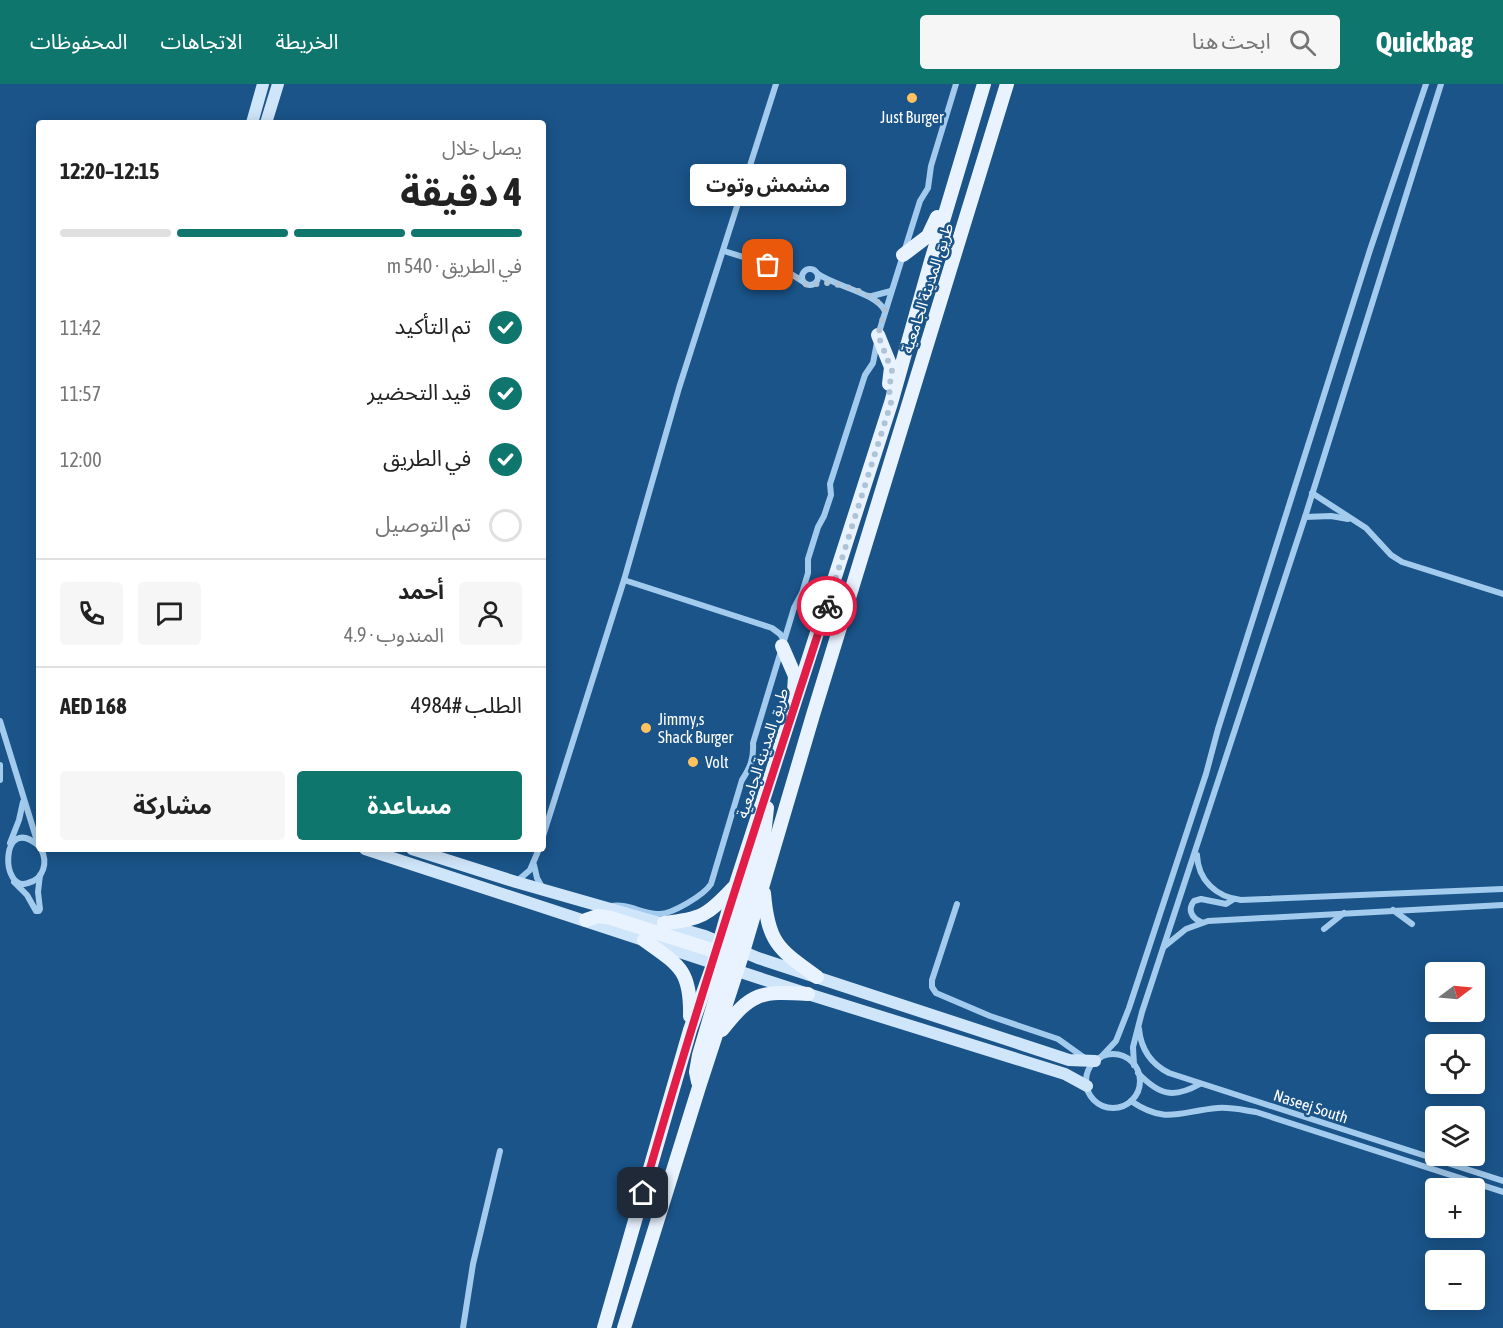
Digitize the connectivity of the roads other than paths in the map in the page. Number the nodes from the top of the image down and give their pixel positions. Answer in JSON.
{"nodes":[{"id":1,"x":263,"y":84,"type":"edge"},
{"id":2,"x":278,"y":84,"type":"edge"},
{"id":3,"x":776,"y":84,"type":"edge"},
{"id":4,"x":956,"y":84,"type":"edge"},
{"id":5,"x":984,"y":84,"type":"edge"},
{"id":6,"x":1007,"y":84,"type":"edge"},
{"id":7,"x":1426,"y":84,"type":"edge"},
{"id":8,"x":1441,"y":84,"type":"edge"},
{"id":9,"x":253,"y":120,"type":"edge"},
{"id":10,"x":267,"y":120,"type":"edge"},
{"id":11,"x":950,"y":202,"type":"junction"},
{"id":12,"x":724,"y":251,"type":"junction"},
{"id":13,"x":903,"y":255,"type":"junction"},
{"id":14,"x":785,"y":270,"type":"junction"},
{"id":15,"x":806,"y":270,"type":"junction"},
{"id":16,"x":818,"y":274,"type":"junction"},
{"id":17,"x":802,"y":281,"type":"junction"},
{"id":18,"x":816,"y":283,"type":"junction"},
{"id":19,"x":837,"y":285,"type":"junction"},
{"id":20,"x":891,"y":291,"type":"junction"},
{"id":21,"x":869,"y":296,"type":"junction"},
{"id":22,"x":885,"y":311,"type":"junction"},
{"id":23,"x":878,"y":335,"type":"junction"},
{"id":24,"x":891,"y":403,"type":"junction"},
{"id":25,"x":1312,"y":493,"type":"junction"},
{"id":26,"x":1305,"y":517,"type":"junction"},
{"id":27,"x":1355,"y":520,"type":"junction"},
{"id":28,"x":624,"y":580,"type":"junction"},
{"id":29,"x":1503,"y":594,"type":"edge"},
{"id":30,"x":790,"y":621,"type":"junction"},
{"id":31,"x":767,"y":626,"type":"junction"},
{"id":32,"x":783,"y":643,"type":"junction"},
{"id":33,"x":794,"y":708,"type":"junction"},
{"id":34,"x":0,"y":721,"type":"edge"},
{"id":35,"x":0,"y":765,"type":"edge"},
{"id":36,"x":1206,"y":774,"type":"junction"},
{"id":37,"x":1220,"y":779,"type":"junction"},
{"id":38,"x":0,"y":780,"type":"edge"},
{"id":39,"x":766,"y":795,"type":"junction"},
{"id":40,"x":23,"y":796,"type":"junction"},
{"id":41,"x":546,"y":827,"type":"edge"},
{"id":42,"x":36,"y":835,"type":"edge"},
{"id":43,"x":9,"y":843,"type":"junction"},
{"id":44,"x":36,"y":844,"type":"edge"},
{"id":45,"x":1196,"y":850,"type":"junction"},
{"id":46,"x":42,"y":852,"type":"edge"},
{"id":47,"x":374,"y":852,"type":"edge"},
{"id":48,"x":421,"y":852,"type":"edge"},
{"id":49,"x":538,"y":852,"type":"edge"},
{"id":50,"x":0,"y":859,"type":"edge"},
{"id":51,"x":534,"y":865,"type":"junction"},
{"id":52,"x":2,"y":868,"type":"dead end"},
{"id":53,"x":40,"y":875,"type":"junction"},
{"id":54,"x":1,"y":879,"type":"edge"},
{"id":55,"x":12,"y":880,"type":"junction"},
{"id":56,"x":516,"y":882,"type":"junction"},
{"id":57,"x":736,"y":884,"type":"junction"},
{"id":58,"x":764,"y":884,"type":"junction"},
{"id":59,"x":543,"y":889,"type":"junction"},
{"id":60,"x":1503,"y":889,"type":"edge"},
{"id":61,"x":1234,"y":900,"type":"junction"},
{"id":62,"x":957,"y":904,"type":"dead end"},
{"id":63,"x":1503,"y":904,"type":"edge"},
{"id":64,"x":609,"y":907,"type":"junction"},
{"id":65,"x":1393,"y":910,"type":"junction"},
{"id":66,"x":1345,"y":912,"type":"junction"},
{"id":67,"x":585,"y":920,"type":"junction"},
{"id":68,"x":1201,"y":922,"type":"junction"},
{"id":69,"x":664,"y":923,"type":"junction"},
{"id":70,"x":1412,"y":924,"type":"dead end"},
{"id":71,"x":1324,"y":929,"type":"dead end"},
{"id":72,"x":644,"y":940,"type":"junction"},
{"id":73,"x":1163,"y":949,"type":"junction"},
{"id":74,"x":727,"y":955,"type":"junction"},
{"id":75,"x":817,"y":977,"type":"junction"},
{"id":76,"x":808,"y":994,"type":"junction"},
{"id":77,"x":1138,"y":1025,"type":"junction"},
{"id":78,"x":690,"y":1030,"type":"junction"},
{"id":79,"x":716,"y":1037,"type":"junction"},
{"id":80,"x":1094,"y":1060,"type":"junction"},
{"id":81,"x":1134,"y":1065,"type":"junction"},
{"id":82,"x":1138,"y":1073,"type":"junction"},
{"id":83,"x":1200,"y":1084,"type":"junction"},
{"id":84,"x":1087,"y":1086,"type":"junction"},
{"id":85,"x":699,"y":1087,"type":"junction"},
{"id":86,"x":1131,"y":1101,"type":"junction"},
{"id":87,"x":500,"y":1151,"type":"dead end"},
{"id":88,"x":1503,"y":1181,"type":"edge"},
{"id":89,"x":1503,"y":1192,"type":"edge"},
{"id":90,"x":463,"y":1328,"type":"edge"},
{"id":91,"x":604,"y":1328,"type":"edge"},
{"id":92,"x":624,"y":1328,"type":"edge"}],
"edges":[{"from":1,"to":9,"type":"main road"},
{"from":2,"to":10,"type":"main road"},
{"from":3,"to":12,"type":"street"},
{"from":4,"to":13,"type":"street"},
{"from":5,"to":11,"type":"main road","name":"طريق المدينة الجامعية"},
{"from":6,"to":58,"type":"main road","name":"طريق المدينة الجامعية"},
{"from":7,"to":36,"type":"street"},
{"from":8,"to":25,"type":"street"},
{"from":11,"to":13,"type":"main road"},
{"from":11,"to":24,"type":"main road","name":"طريق المدينة الجامعية"},
{"from":12,"to":14,"type":"street"},
{"from":12,"to":28,"type":"street"},
{"from":13,"to":20,"type":"street"},
{"from":14,"to":15,"type":"street"},
{"from":14,"to":17,"type":"street"},
{"from":15,"to":16,"type":"street"},
{"from":15,"to":17,"type":"street"},
{"from":16,"to":18,"type":"street"},
{"from":16,"to":19,"type":"street"},
{"from":17,"to":18,"type":"street"},
{"from":18,"to":19,"type":"street"},
{"from":19,"to":21,"type":"street"},
{"from":20,"to":21,"type":"street"},
{"from":20,"to":22,"type":"street"},
{"from":21,"to":22,"type":"street"},
{"from":22,"to":23,"type":"street"},
{"from":23,"to":24,"type":"main road"},
{"from":23,"to":30,"type":"street"},
{"from":24,"to":33,"type":"main road","name":"طريق المدينة الجامعية"},
{"from":25,"to":26,"type":"street"},
{"from":25,"to":27,"type":"street"},
{"from":26,"to":27,"type":"street"},
{"from":26,"to":37,"type":"street"},
{"from":27,"to":29,"type":"street"},
{"from":28,"to":31,"type":"street"},
{"from":28,"to":41,"type":"street"},
{"from":30,"to":31,"type":"street"},
{"from":30,"to":32,"type":"street"},
{"from":31,"to":32,"type":"street"},
{"from":32,"to":33,"type":"main road"},
{"from":32,"to":64,"type":"street"},
{"from":33,"to":39,"type":"main road","name":"طريق المدينة الجامعية"},
{"from":34,"to":40,"type":"street"},
{"from":35,"to":38,"type":"street"},
{"from":36,"to":37,"type":"street"},
{"from":36,"to":80,"type":"street"},
{"from":37,"to":45,"type":"street"},
{"from":39,"to":57,"type":"main road","name":"طريق المدينة الجامعية"},
{"from":39,"to":74,"type":"main road"},
{"from":40,"to":42,"type":"street"},
{"from":40,"to":43,"type":"street"},
{"from":43,"to":44,"type":"street"},
{"from":43,"to":50,"type":"street"},
{"from":45,"to":61,"type":"street"},
{"from":45,"to":73,"type":"street"},
{"from":46,"to":53,"type":"street"},
{"from":47,"to":67,"type":"main road"},
{"from":48,"to":56,"type":"main road"},
{"from":49,"to":51,"type":"street"},
{"from":51,"to":56,"type":"street"},
{"from":51,"to":59,"type":"street"},
{"from":52,"to":55,"type":"street"},
{"from":53,"to":55,"type":"street"},
{"from":53,"to":55,"type":"street"},
{"from":54,"to":55,"type":"street"},
{"from":56,"to":59,"type":"main road"},
{"from":57,"to":69,"type":"main road"},
{"from":57,"to":74,"type":"main road","name":"طريق المدينة الجامعية"},
{"from":58,"to":74,"type":"main road","name":"طريق المدينة الجامعية"},
{"from":58,"to":75,"type":"main road"},
{"from":59,"to":64,"type":"main road"},
{"from":60,"to":61,"type":"street"},
{"from":61,"to":68,"type":"street"},
{"from":62,"to":80,"type":"street"},
{"from":63,"to":65,"type":"street"},
{"from":64,"to":69,"type":"main road"},
{"from":65,"to":66,"type":"street"},
{"from":65,"to":70,"type":"street"},
{"from":66,"to":68,"type":"street"},
{"from":66,"to":71,"type":"street"},
{"from":67,"to":72,"type":"main road"},
{"from":67,"to":74,"type":"main road"},
{"from":68,"to":73,"type":"street"},
{"from":69,"to":74,"type":"main road"},
{"from":72,"to":74,"type":"main road"},
{"from":72,"to":78,"type":"main road"},
{"from":73,"to":77,"type":"street"},
{"from":74,"to":75,"type":"main road"},
{"from":74,"to":76,"type":"main road"},
{"from":74,"to":78,"type":"main road","name":"طريق المدينة الجامعية"},
{"from":74,"to":79,"type":"main road","name":"طريق المدينة الجامعية"},
{"from":74,"to":85,"type":"main road"},
{"from":75,"to":80,"type":"main road"},
{"from":76,"to":79,"type":"main road"},
{"from":76,"to":84,"type":"main road"},
{"from":77,"to":81,"type":"street"},
{"from":77,"to":83,"type":"street","name":"Naseej South"},
{"from":78,"to":91,"type":"main road","name":"طريق المدينة الجامعية"},
{"from":79,"to":85,"type":"main road","name":"طريق المدينة الجامعية"},
{"from":80,"to":81,"type":"street"},
{"from":80,"to":84,"type":"street"},
{"from":81,"to":82,"type":"street"},
{"from":82,"to":83,"type":"street"},
{"from":82,"to":86,"type":"street"},
{"from":83,"to":88,"type":"street","name":"Naseej South"},
{"from":84,"to":86,"type":"street"},
{"from":85,"to":92,"type":"main road","name":"طريق المدينة الجامعية"},
{"from":86,"to":89,"type":"street"},
{"from":87,"to":90,"type":"street"}]}
